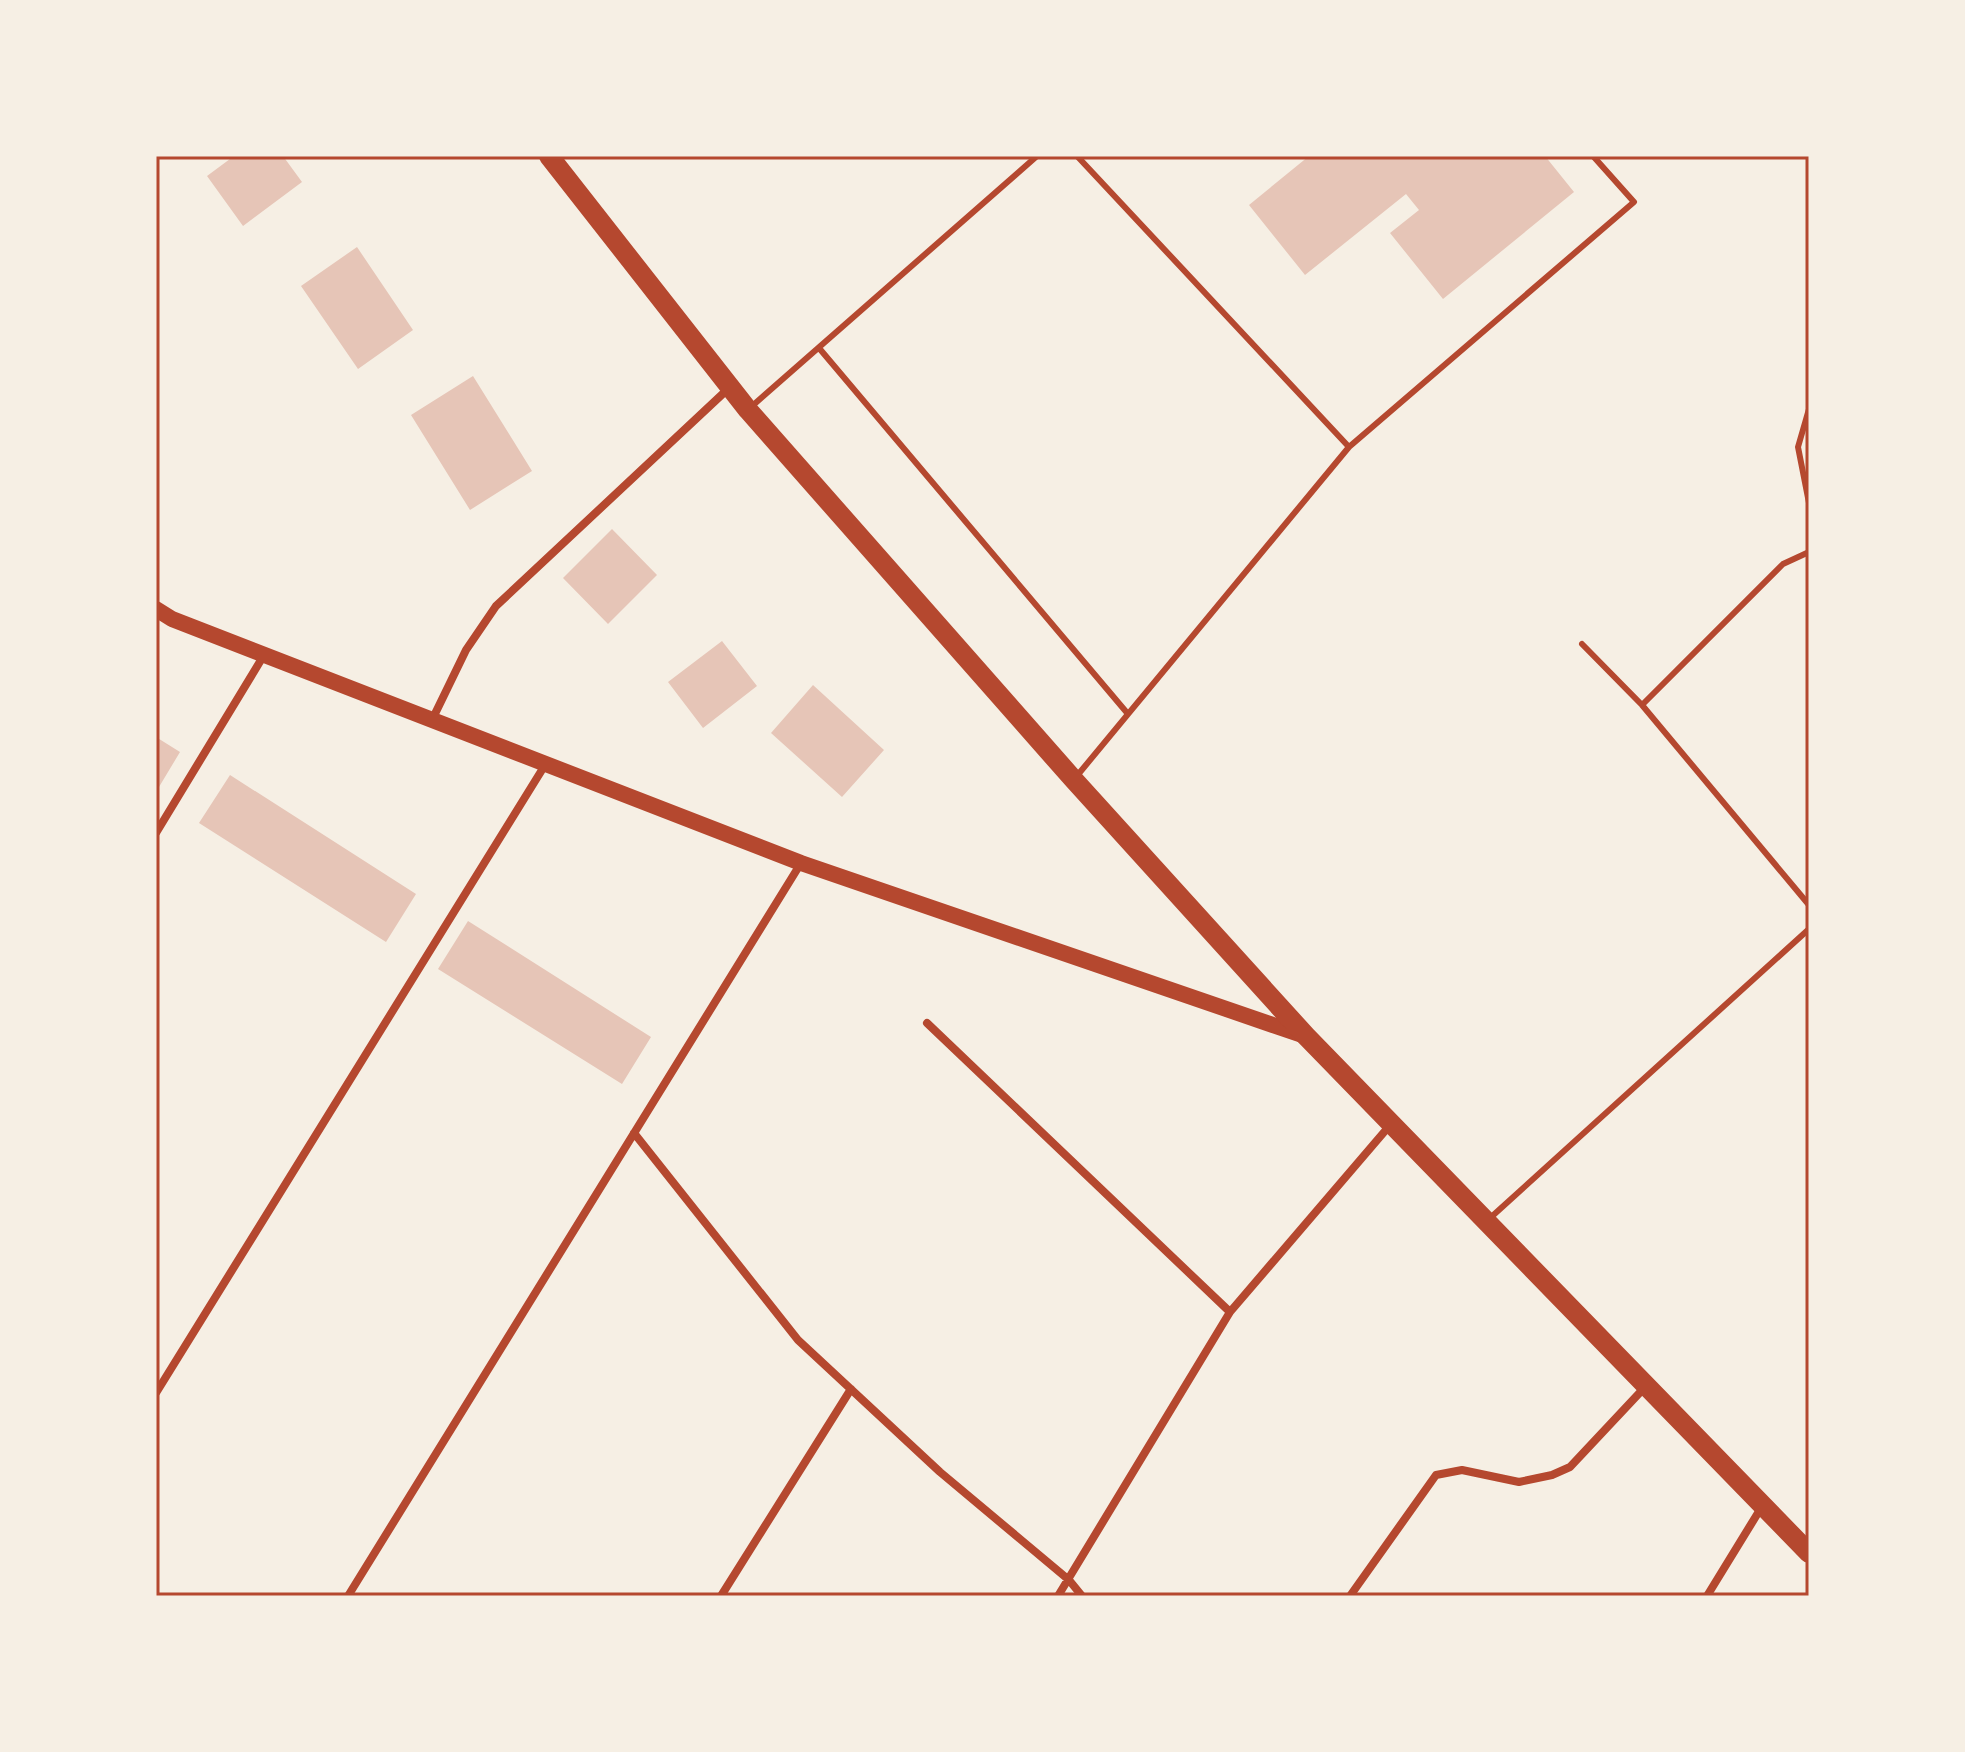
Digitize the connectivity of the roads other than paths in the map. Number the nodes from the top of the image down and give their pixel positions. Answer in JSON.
{"nodes":[{"id":1,"x":549,"y":156,"type":"edge"},
{"id":2,"x":1037,"y":156,"type":"edge"},
{"id":3,"x":1077,"y":156,"type":"edge"},
{"id":4,"x":1593,"y":156,"type":"edge"},
{"id":5,"x":819,"y":348,"type":"junction"},
{"id":6,"x":730,"y":387,"type":"junction"},
{"id":7,"x":1809,"y":409,"type":"edge"},
{"id":8,"x":748,"y":410,"type":"junction"},
{"id":9,"x":1349,"y":447,"type":"junction"},
{"id":10,"x":1809,"y":503,"type":"edge"},
{"id":11,"x":1809,"y":552,"type":"edge"},
{"id":12,"x":156,"y":609,"type":"edge"},
{"id":13,"x":1582,"y":644,"type":"dead end"},
{"id":14,"x":264,"y":655,"type":"junction"},
{"id":15,"x":1642,"y":705,"type":"junction"},
{"id":16,"x":1128,"y":714,"type":"junction"},
{"id":17,"x":431,"y":720,"type":"junction"},
{"id":18,"x":545,"y":765,"type":"junction"},
{"id":19,"x":1074,"y":780,"type":"junction"},
{"id":20,"x":156,"y":833,"type":"edge"},
{"id":21,"x":801,"y":863,"type":"junction"},
{"id":22,"x":1809,"y":905,"type":"edge"},
{"id":23,"x":1809,"y":929,"type":"edge"},
{"id":24,"x":927,"y":1023,"type":"dead end"},
{"id":25,"x":1306,"y":1036,"type":"junction"},
{"id":26,"x":1393,"y":1122,"type":"junction"},
{"id":27,"x":634,"y":1133,"type":"junction"},
{"id":28,"x":1486,"y":1221,"type":"junction"},
{"id":29,"x":1230,"y":1312,"type":"junction"},
{"id":30,"x":1646,"y":1386,"type":"junction"},
{"id":31,"x":851,"y":1389,"type":"junction"},
{"id":32,"x":156,"y":1393,"type":"edge"},
{"id":33,"x":1762,"y":1507,"type":"junction"},
{"id":34,"x":1809,"y":1553,"type":"edge"},
{"id":35,"x":1069,"y":1580,"type":"junction"},
{"id":36,"x":348,"y":1596,"type":"edge"},
{"id":37,"x":721,"y":1596,"type":"edge"},
{"id":38,"x":1058,"y":1596,"type":"edge"},
{"id":39,"x":1082,"y":1596,"type":"edge"},
{"id":40,"x":1350,"y":1596,"type":"edge"},
{"id":41,"x":1707,"y":1596,"type":"edge"}],
"edges":[{"from":1,"to":6,"type":"main road"},
{"from":2,"to":5,"type":"lane"},
{"from":3,"to":9,"type":"lane"},
{"from":4,"to":9,"type":"lane"},
{"from":5,"to":8,"type":"lane"},
{"from":5,"to":16,"type":"lane"},
{"from":6,"to":8,"type":"main road"},
{"from":6,"to":17,"type":"street"},
{"from":7,"to":10,"type":"lane"},
{"from":8,"to":19,"type":"main road"},
{"from":9,"to":16,"type":"lane"},
{"from":11,"to":15,"type":"lane"},
{"from":12,"to":14,"type":"main road"},
{"from":13,"to":15,"type":"lane"},
{"from":14,"to":17,"type":"main road"},
{"from":14,"to":20,"type":"street"},
{"from":15,"to":22,"type":"lane"},
{"from":16,"to":19,"type":"lane"},
{"from":17,"to":18,"type":"main road"},
{"from":18,"to":21,"type":"main road"},
{"from":18,"to":32,"type":"street"},
{"from":19,"to":25,"type":"main road"},
{"from":21,"to":25,"type":"main road"},
{"from":21,"to":27,"type":"street"},
{"from":23,"to":28,"type":"lane"},
{"from":24,"to":29,"type":"street"},
{"from":25,"to":26,"type":"main road"},
{"from":26,"to":28,"type":"main road"},
{"from":26,"to":29,"type":"street"},
{"from":27,"to":31,"type":"street"},
{"from":27,"to":36,"type":"street"},
{"from":28,"to":30,"type":"main road"},
{"from":29,"to":35,"type":"street"},
{"from":30,"to":33,"type":"main road"},
{"from":30,"to":40,"type":"street"},
{"from":31,"to":35,"type":"street"},
{"from":31,"to":37,"type":"street"},
{"from":33,"to":34,"type":"main road"},
{"from":33,"to":41,"type":"street"},
{"from":35,"to":38,"type":"street"},
{"from":35,"to":39,"type":"street"}]}
